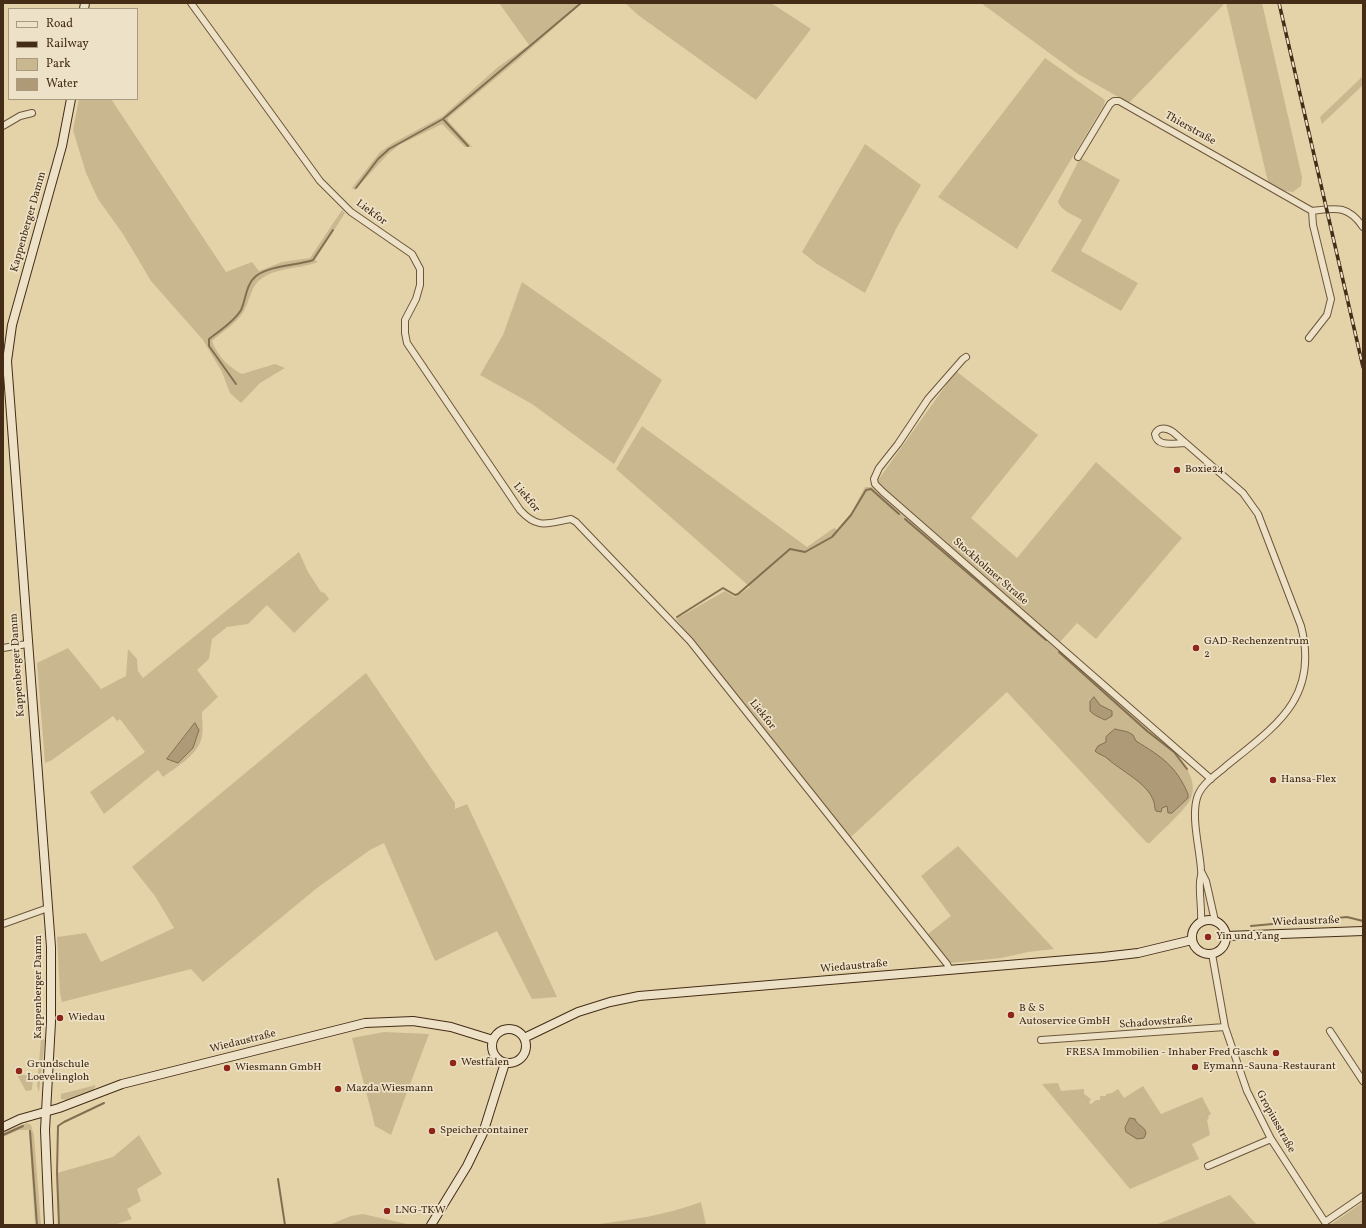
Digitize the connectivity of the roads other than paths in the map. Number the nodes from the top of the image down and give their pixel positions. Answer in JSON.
{"nodes":[{"id":1,"x":191,"y":3,"type":"edge"},
{"id":2,"x":72,"y":100,"type":"edge"},
{"id":3,"x":32,"y":113,"type":"dead end"},
{"id":4,"x":3,"y":126,"type":"edge"},
{"id":5,"x":1078,"y":157,"type":"dead end"},
{"id":6,"x":1312,"y":211,"type":"junction"},
{"id":7,"x":1363,"y":227,"type":"edge"},
{"id":8,"x":1309,"y":338,"type":"dead end"},
{"id":9,"x":966,"y":357,"type":"dead end"},
{"id":10,"x":1185,"y":443,"type":"dead end"},
{"id":11,"x":27,"y":644,"type":"junction"},
{"id":12,"x":3,"y":648,"type":"edge"},
{"id":13,"x":1211,"y":778,"type":"junction"},
{"id":14,"x":1202,"y":873,"type":"junction"},
{"id":15,"x":48,"y":908,"type":"junction"},
{"id":16,"x":1215,"y":921,"type":"junction"},
{"id":17,"x":1201,"y":922,"type":"junction"},
{"id":18,"x":3,"y":924,"type":"edge"},
{"id":19,"x":1363,"y":931,"type":"edge"},
{"id":20,"x":1226,"y":936,"type":"junction"},
{"id":21,"x":1192,"y":940,"type":"junction"},
{"id":22,"x":1212,"y":954,"type":"junction"},
{"id":23,"x":950,"y":970,"type":"junction"},
{"id":24,"x":1225,"y":1028,"type":"junction"},
{"id":25,"x":1330,"y":1031,"type":"dead end"},
{"id":26,"x":524,"y":1038,"type":"junction"},
{"id":27,"x":493,"y":1040,"type":"junction"},
{"id":28,"x":1041,"y":1040,"type":"dead end"},
{"id":29,"x":505,"y":1063,"type":"junction"},
{"id":30,"x":1363,"y":1081,"type":"edge"},
{"id":31,"x":45,"y":1112,"type":"junction"},
{"id":32,"x":3,"y":1127,"type":"edge"},
{"id":33,"x":1271,"y":1139,"type":"junction"},
{"id":34,"x":1208,"y":1166,"type":"dead end"},
{"id":35,"x":1363,"y":1196,"type":"edge"},
{"id":36,"x":49,"y":1225,"type":"edge"},
{"id":37,"x":430,"y":1225,"type":"edge"}],
"edges":[{"from":1,"to":23,"type":"street","name":"Liekfor"},
{"from":2,"to":11,"type":"main road","name":"Kappenberger Damm"},
{"from":3,"to":4,"type":"street"},
{"from":5,"to":6,"type":"street","name":"Thierstraße"},
{"from":6,"to":7,"type":"street"},
{"from":6,"to":8,"type":"street"},
{"from":9,"to":13,"type":"street","name":"Stockholmer Straße"},
{"from":10,"to":13,"type":"street"},
{"from":11,"to":12,"type":"street"},
{"from":11,"to":15,"type":"main road","name":"Kappenberger Damm"},
{"from":13,"to":14,"type":"street"},
{"from":14,"to":16,"type":"street"},
{"from":14,"to":17,"type":"street"},
{"from":15,"to":18,"type":"street"},
{"from":15,"to":31,"type":"main road","name":"Kappenberger Damm"},
{"from":16,"to":17,"type":"main road"},
{"from":16,"to":20,"type":"main road"},
{"from":17,"to":21,"type":"main road"},
{"from":19,"to":20,"type":"main road","name":"Wiedaustraße"},
{"from":20,"to":22,"type":"main road"},
{"from":21,"to":22,"type":"main road"},
{"from":21,"to":23,"type":"main road","name":"Wiedaustraße"},
{"from":22,"to":24,"type":"street","name":"Gropiusstraße"},
{"from":23,"to":26,"type":"main road","name":"Wiedaustraße"},
{"from":24,"to":28,"type":"street","name":"Schadowstraße"},
{"from":24,"to":33,"type":"street","name":"Gropiusstraße"},
{"from":25,"to":30,"type":"street"},
{"from":26,"to":27,"type":"main road"},
{"from":26,"to":29,"type":"main road"},
{"from":27,"to":29,"type":"main road"},
{"from":27,"to":31,"type":"main road","name":"Wiedaustraße"},
{"from":29,"to":37,"type":"main road"},
{"from":31,"to":32,"type":"main road","name":"Wiedaustraße"},
{"from":31,"to":36,"type":"main road"},
{"from":33,"to":34,"type":"street"},
{"from":33,"to":35,"type":"street","name":"Gropiusstraße"}]}
